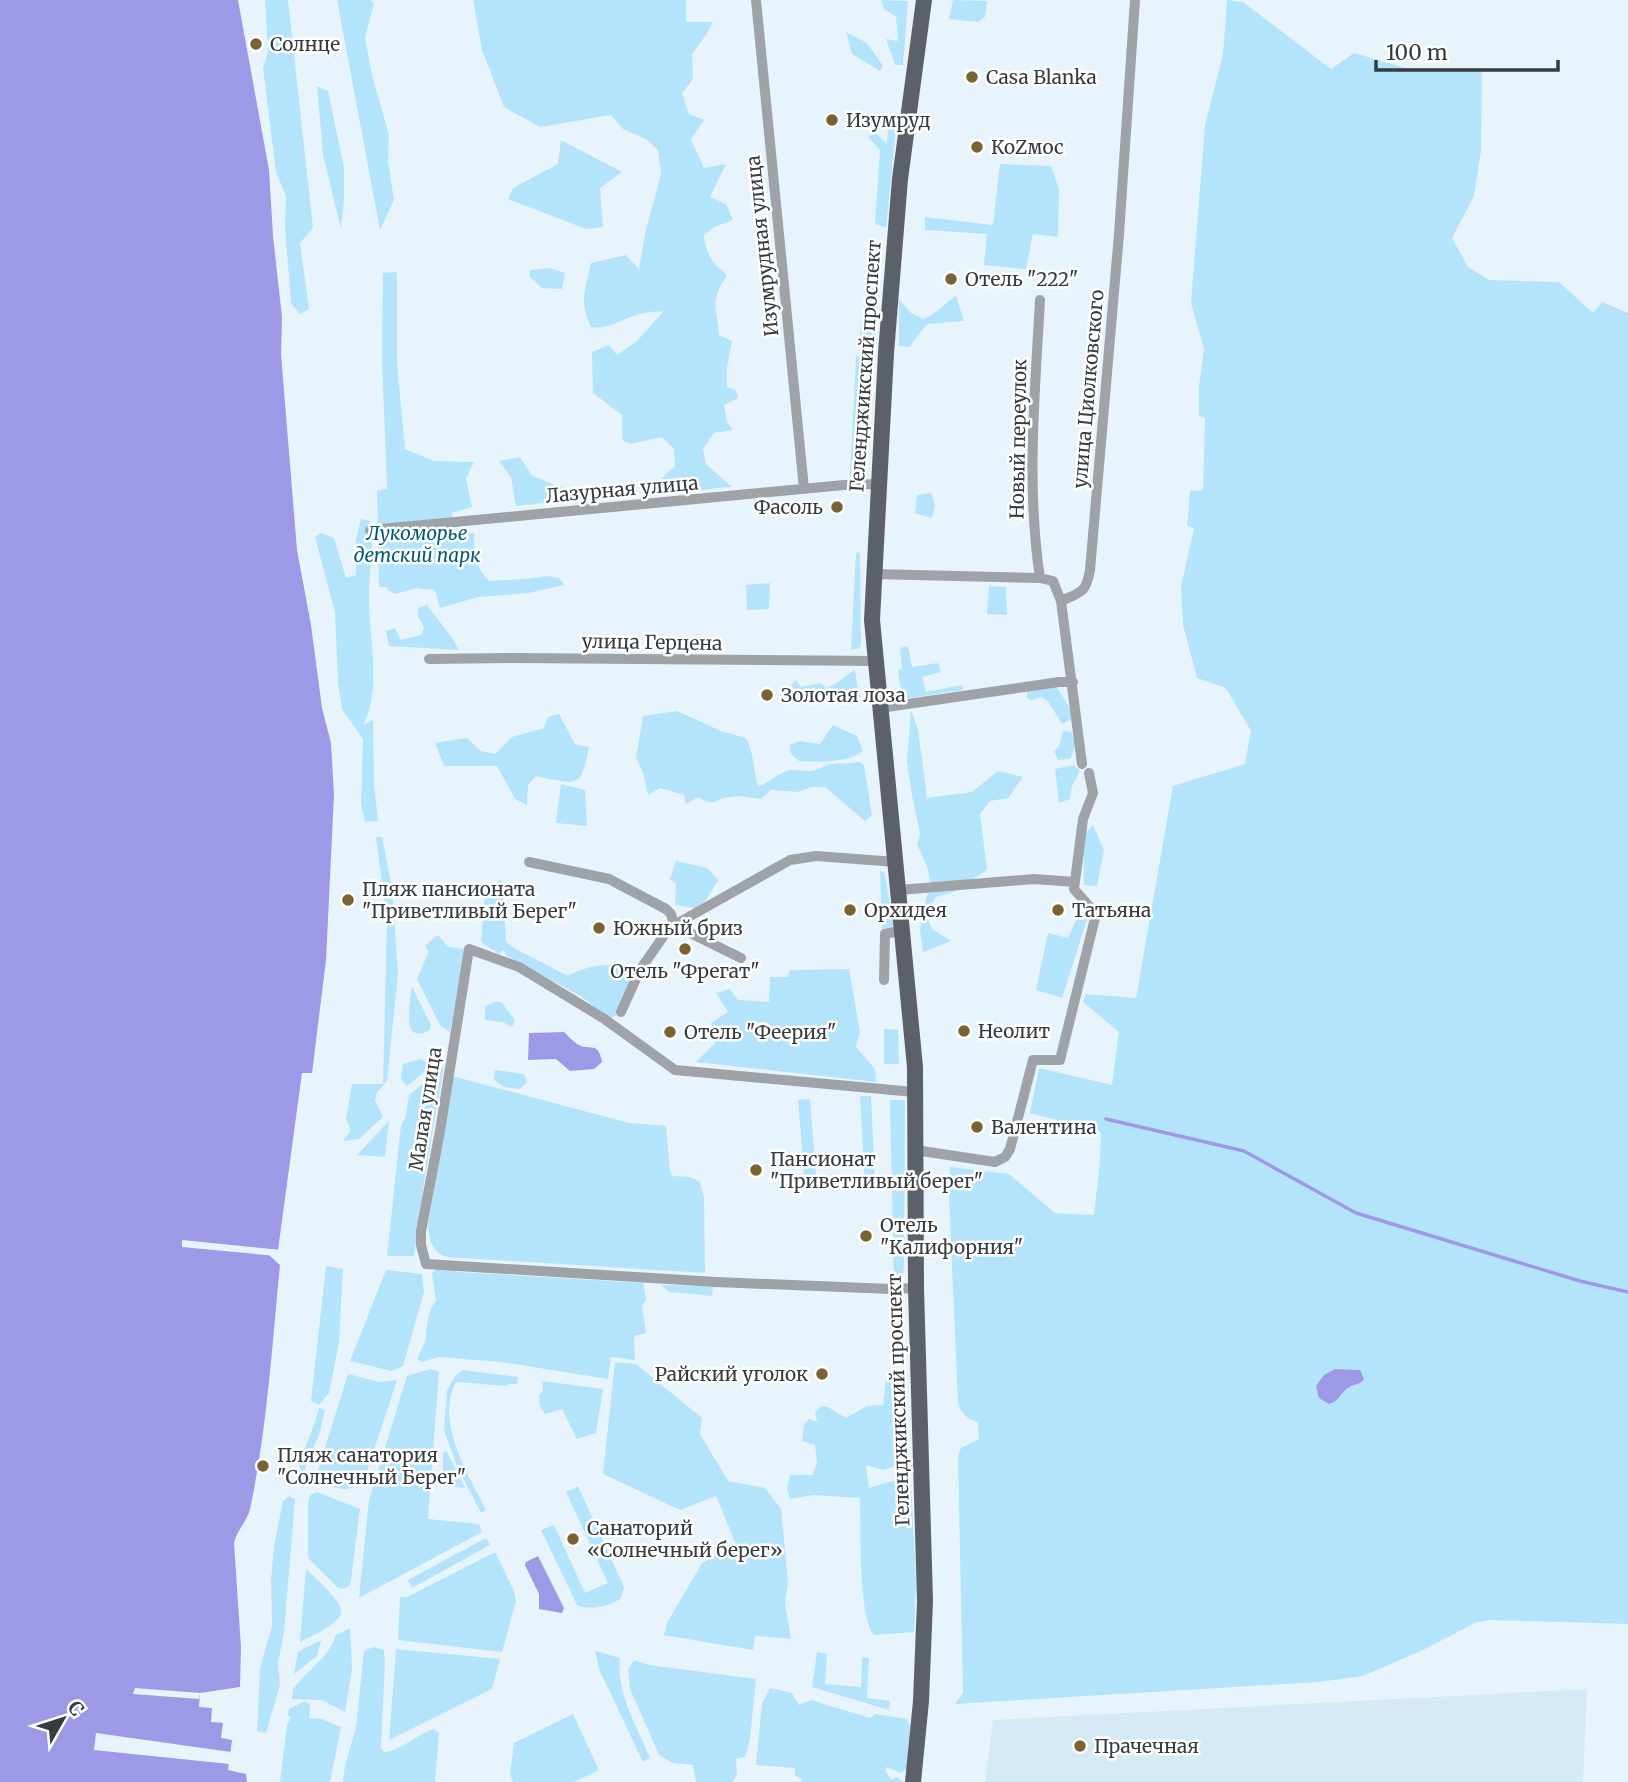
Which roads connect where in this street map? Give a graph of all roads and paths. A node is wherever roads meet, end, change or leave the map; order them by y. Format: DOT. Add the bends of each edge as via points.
graph roads {
  1 [pos="756,0"];
  2 [pos="924,0"];
  3 [pos="1135,0"];
  4 [pos="1040,300"];
  5 [pos="878,484"];
  6 [pos="804,489"];
  7 [pos="370,530"];
  8 [pos="873,574"];
  9 [pos="1040,578"];
  10 [pos="1061,601"];
  11 [pos="429,659"];
  12 [pos="875,661"];
  13 [pos="1073,682"];
  14 [pos="880,708"];
  15 [pos="529,862"];
  16 [pos="896,862"];
  17 [pos="1075,882"];
  18 [pos="899,890"];
  19 [pos="674,925"];
  20 [pos="903,930"];
  21 [pos="741,958"];
  22 [pos="884,980"];
  23 [pos="621,1012"];
  24 [pos="915,1093"];
  25 [pos="915,1150"];
  26 [pos="916,1287"];
  27 [pos="913,1782"];
  1 -- 6 [label="street, Изумрудная улица"];
  2 -- 5 [label="main road, Геленджикский проспект" via="900,179"];
  3 -- 10 [label="street, улица Циолковского" via="1090,570 1083,591"];
  4 -- 9 [label="street, Новый переулок" via="1031,464"];
  5 -- 6 [label="street, Лазурная улица"];
  5 -- 8 [label="main road, Геленджикский проспект"];
  6 -- 7 [label="street, Лазурная улица"];
  8 -- 9 [label="street"];
  8 -- 12 [label="main road, Геленджикский проспект"];
  9 -- 10 [label="street" via="1053,582"];
  10 -- 13 [label="street"];
  11 -- 12 [label="street, улица Герцена"];
  12 -- 14 [label="main road, Геленджикский проспект"];
  13 -- 14 [label="street"];
  13 -- 17 [label="street" via="1093,793 1083,819"];
  14 -- 16 [label="main road, Геленджикский проспект"];
  15 -- 19 [label="street" via="609,879 666,909"];
  16 -- 18 [label="main road, Геленджикский проспект"];
  16 -- 19 [label="street" via="803,856"];
  17 -- 18 [label="street" via="1034,879"];
  17 -- 25 [label="street" via="1074,890 1096,914 1093,932 1060,1060 1032,1060 1010,1149 995,1162"];
  18 -- 20 [label="main road, Геленджикский проспект"];
  19 -- 21 [label="street"];
  19 -- 23 [label="street" via="662,935 640,970"];
  20 -- 22 [label="street" via="885,934"];
  20 -- 24 [label="main road, Геленджикский проспект"];
  24 -- 25 [label="main road, Геленджикский проспект"];
  24 -- 26 [label="street, Малая улица" via="675,1070 603,1018 519,967 470,949 421,1238 426,1264 716,1282"];
  25 -- 26 [label="main road, Геленджикский проспект"];
  26 -- 27 [label="main road, Геленджикский проспект" via="925,1601"];
}
